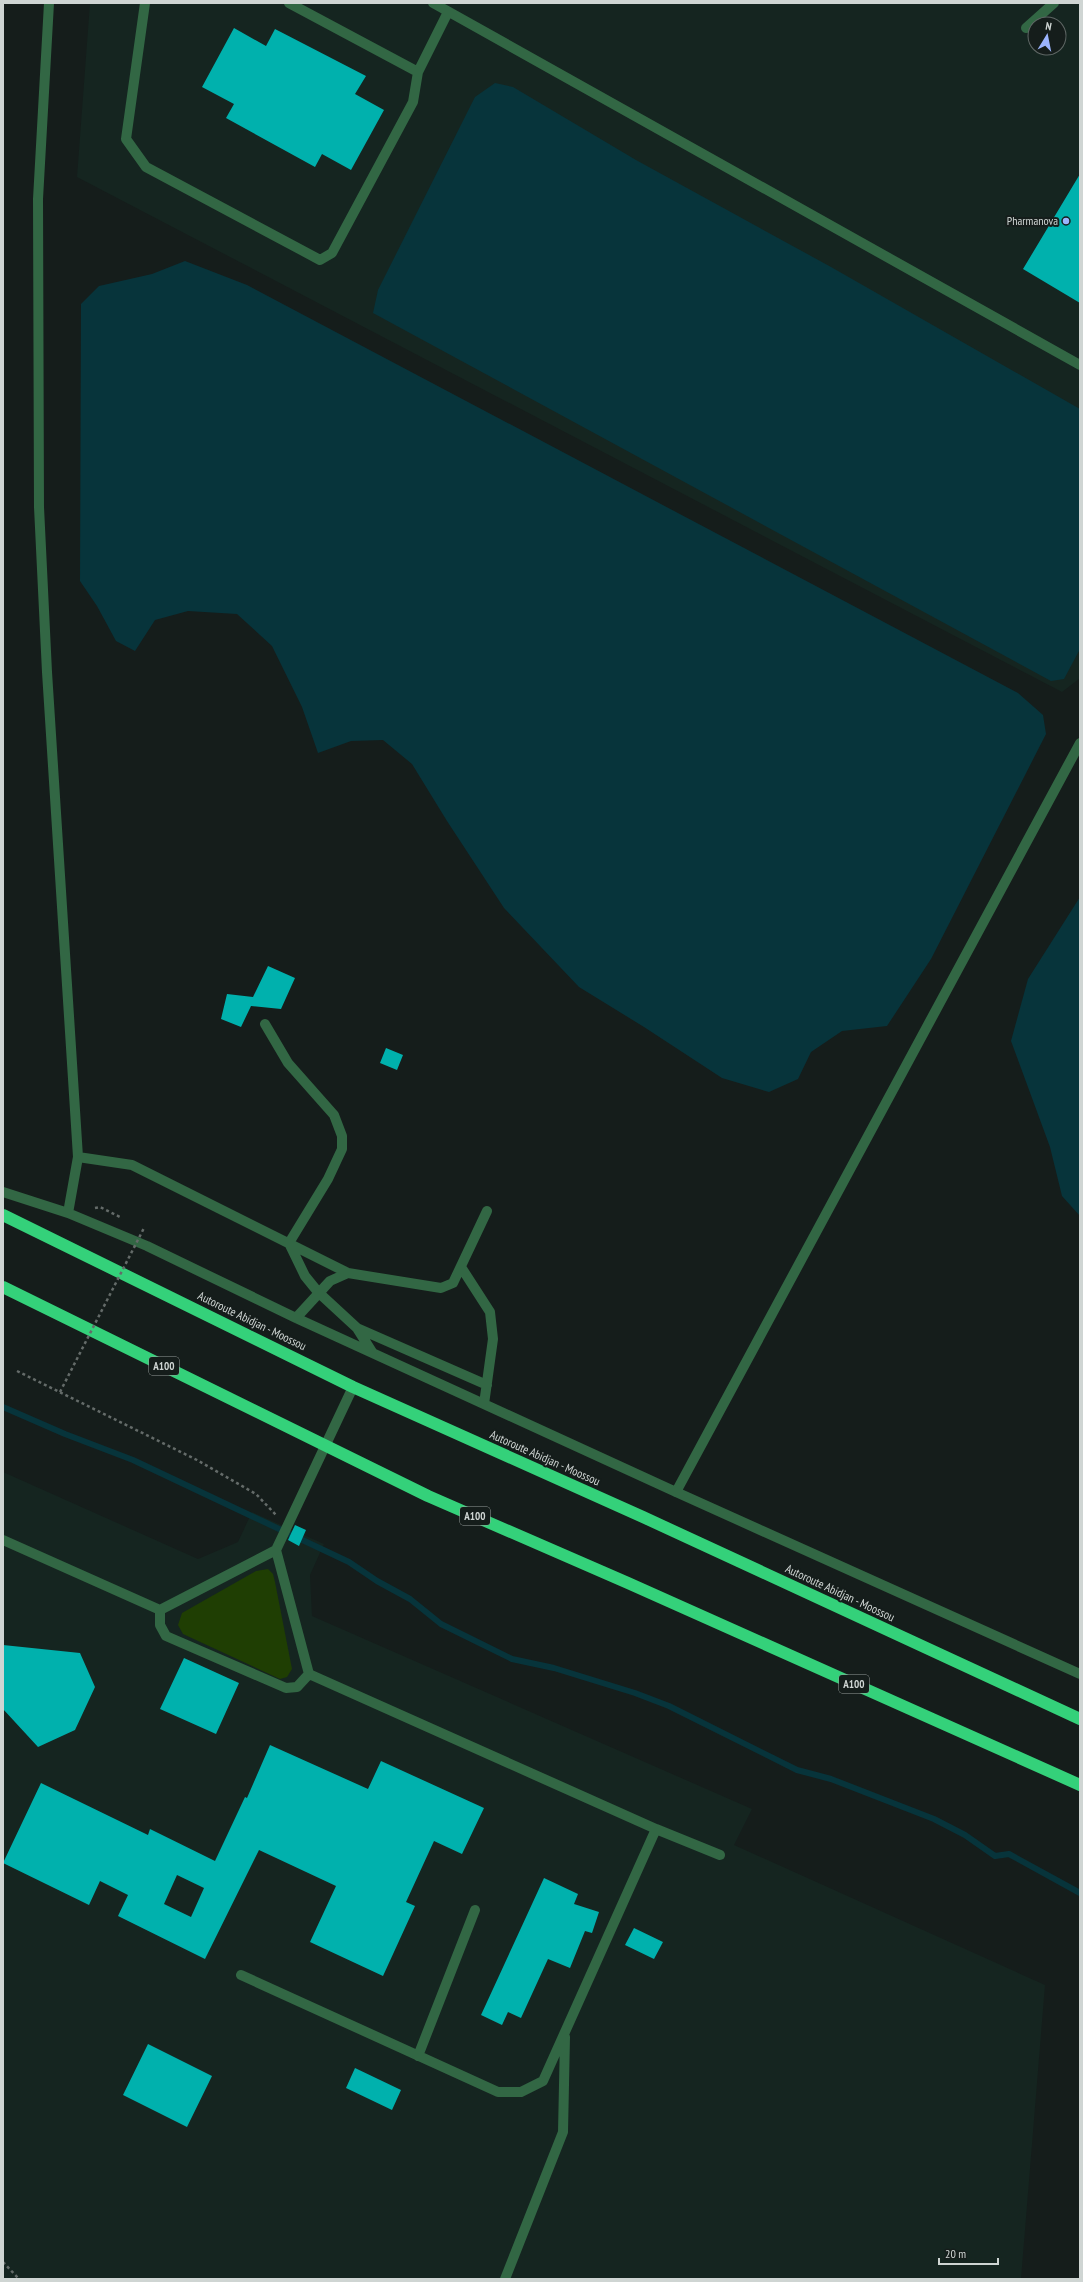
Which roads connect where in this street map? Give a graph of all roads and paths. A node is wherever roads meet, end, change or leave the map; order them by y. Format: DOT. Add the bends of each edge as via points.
graph roads {
  1 [pos="49,3"];
  2 [pos="145,3"];
  3 [pos="289,3"];
  4 [pos="433,3"];
  5 [pos="1054,3"];
  6 [pos="448,12"];
  7 [pos="1026,28"];
  8 [pos="418,72"];
  9 [pos="1080,365"];
  10 [pos="1080,743"];
  11 [pos="264,1024"];
  12 [pos="78,1157"];
  13 [pos="3,1192"];
  14 [pos="487,1211"];
  15 [pos="68,1213"];
  16 [pos="3,1215"];
  17 [pos="144,1228"];
  18 [pos="289,1242"];
  19 [pos="461,1267"];
  20 [pos="348,1272"];
  21 [pos="3,1287"];
  22 [pos="318,1292"];
  23 [pos="296,1318"];
  24 [pos="357,1328"];
  25 [pos="372,1352"];
  26 [pos="17,1371"];
  27 [pos="487,1385"];
  28 [pos="353,1387"];
  29 [pos="60,1392"];
  30 [pos="484,1404"];
  31 [pos="324,1446"];
  32 [pos="676,1492"];
  33 [pos="286,1528"];
  34 [pos="3,1540"];
  35 [pos="276,1550"];
  36 [pos="160,1610"];
  37 [pos="310,1674"];
  38 [pos="1080,1674"];
  39 [pos="1080,1719"];
  40 [pos="1080,1785"];
  41 [pos="656,1829"];
  42 [pos="720,1855"];
  43 [pos="475,1910"];
  44 [pos="241,1975"];
  45 [pos="565,2033"];
  46 [pos="418,2056"];
  47 [pos="3,2262"];
  48 [pos="19,2279"];
  49 [pos="505,2279"];
  1 -- 12 [label="street" via="38,199 39,507"];
  2 -- 8 [label="street" via="126,139 132,150 146,167 320,260 332,253 413,102"];
  3 -- 8 [label="street"];
  4 -- 6 [label="street"];
  5 -- 7 [label="street"];
  6 -- 8 [label="street"];
  6 -- 9 [label="street"];
  10 -- 32 [label="street"];
  11 -- 18 [label="street" via="288,1063 334,1115 342,1136 342,1150 328,1179"];
  12 -- 15 [label="street"];
  12 -- 18 [label="street" via="132,1165"];
  13 -- 15 [label="street"];
  14 -- 19 [label="street"];
  15 -- 23 [label="street" via="147,1246"];
  16 -- 28 [label="highway, Autoroute Abidjan - Moossou"];
  17 -- 29 [label="path, bridge"];
  18 -- 20 [label="street"];
  18 -- 22 [label="street" via="305,1276"];
  19 -- 20 [label="street" via="453,1283 441,1288"];
  19 -- 27 [label="street" via="490,1312 493,1338"];
  20 -- 22 [label="street" via="330,1281"];
  21 -- 31 [label="highway, A100"];
  22 -- 23 [label="street"];
  22 -- 24 [label="street"];
  23 -- 25 [label="street"];
  24 -- 25 [label="street"];
  24 -- 27 [label="street"];
  25 -- 30 [label="street"];
  26 -- 29 [label="path"];
  27 -- 30 [label="street"];
  28 -- 31 [label="street"];
  28 -- 39 [label="highway, Autoroute Abidjan - Moossou" via="643,1517"];
  29 -- 33 [label="path" via="128,1425 256,1494"];
  30 -- 32 [label="street"];
  31 -- 33 [label="street"];
  31 -- 40 [label="highway, A100" via="428,1496"];
  32 -- 38 [label="street"];
  33 -- 35 [label="street"];
  34 -- 36 [label="street"];
  35 -- 36 [label="street"];
  35 -- 37 [label="street"];
  36 -- 37 [label="street" via="160,1625 166,1636 286,1688 297,1687"];
  37 -- 41 [label="street"];
  41 -- 42 [label="street"];
  41 -- 45 [label="street"];
  43 -- 46 [label="street"];
  44 -- 46 [label="street"];
  45 -- 46 [label="street" via="543,2080 521,2092 498,2092"];
  45 -- 49 [label="street" via="563,2132"];
  47 -- 48 [label="path"];
}
